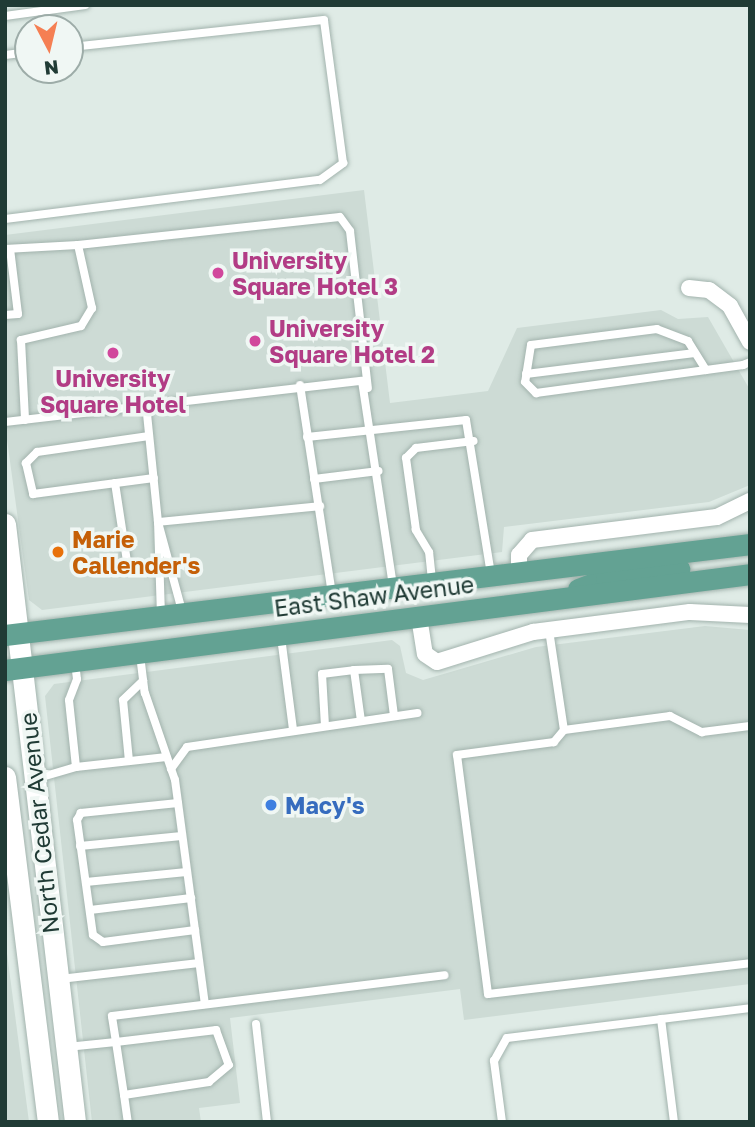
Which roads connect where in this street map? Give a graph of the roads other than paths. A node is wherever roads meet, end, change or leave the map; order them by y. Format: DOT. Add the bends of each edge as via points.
graph roads {
  1 [pos="85,5"];
  2 [pos="5,16"];
  3 [pos="84,46"];
  4 [pos="5,219"];
  5 [pos="78,245"];
  6 [pos="8,249"];
  7 [pos="690,288"];
  8 [pos="5,315"];
  9 [pos="745,320"];
  10 [pos="750,342"];
  11 [pos="695,353"];
  12 [pos="750,362"];
  13 [pos="706,370"];
  14 [pos="526,374"];
  15 [pos="300,385"];
  16 [pos="368,391"];
  17 [pos="146,404"];
  18 [pos="26,420"];
  19 [pos="5,422"];
  20 [pos="373,428"];
  21 [pos="149,436"];
  22 [pos="307,437"];
  23 [pos="474,441"];
  24 [pos="379,471"];
  25 [pos="154,478"];
  26 [pos="314,479"];
  27 [pos="116,483"];
  28 [pos="750,501"];
  29 [pos="320,506"];
  30 [pos="158,522"];
  31 [pos="5,524"];
  32 [pos="750,544"];
  33 [pos="750,560"];
  34 [pos="158,570"];
  35 [pos="519,573"];
  36 [pos="750,574"];
  37 [pos="491,576"];
  38 [pos="433,583"];
  39 [pos="393,588"];
  40 [pos="332,595"];
  41 [pos="546,601"];
  42 [pos="183,614"];
  43 [pos="750,615"];
  44 [pos="161,616"];
  45 [pos="419,617"];
  46 [pos="549,630"];
  47 [pos="12,634"];
  48 [pos="281,634"];
  49 [pos="139,652"];
  50 [pos="75,662"];
  51 [pos="14,669"];
  52 [pos="354,670"];
  53 [pos="143,681"];
  54 [pos="418,713"];
  55 [pos="394,716"];
  56 [pos="361,721"];
  57 [pos="325,726"];
  58 [pos="750,726"];
  59 [pos="293,730"];
  60 [pos="564,730"];
  61 [pos="166,757"];
  62 [pos="129,761"];
  63 [pos="76,767"];
  64 [pos="171,769"];
  65 [pos="5,777"];
  66 [pos="35,779"];
  67 [pos="178,803"];
  68 [pos="183,836"];
  69 [pos="80,846"];
  70 [pos="13,848"];
  71 [pos="187,872"];
  72 [pos="86,883"];
  73 [pos="191,898"];
  74 [pos="90,910"];
  75 [pos="195,930"];
  76 [pos="750,962"];
  77 [pos="199,963"];
  78 [pos="444,975"];
  79 [pos="56,979"];
  80 [pos="33,997"];
  81 [pos="205,1004"];
  82 [pos="750,1008"];
  83 [pos="661,1019"];
  84 [pos="256,1024"];
  85 [pos="116,1042"];
  86 [pos="65,1047"];
  87 [pos="124,1095"];
  88 [pos="48,1122"];
  89 [pos="75,1122"];
  90 [pos="128,1122"];
  91 [pos="267,1122"];
  92 [pos="502,1122"];
  93 [pos="674,1122"];
  1 -- 2 [label="lane"];
  3 -- 4 [label="lane" via="324,20 343,163 320,180"];
  5 -- 6 [label="lane"];
  5 -- 16 [label="lane" via="340,218 350,231"];
  5 -- 18 [label="lane" via="93,308 81,326 21,340"];
  6 -- 8 [label="lane" via="18,314"];
  7 -- 9 [label="street" via="720,297"];
  9 -- 10 [label="street"];
  11 -- 13 [label="lane"];
  11 -- 14 [label="lane"];
  11 -- 14 [label="lane" via="688,341 657,329 531,345"];
  12 -- 13 [label="lane"];
  13 -- 14 [label="lane" via="536,393"];
  15 -- 16 [label="lane" via="352,379"];
  15 -- 17 [label="lane"];
  15 -- 22 [label="lane"];
  16 -- 20 [label="lane"];
  17 -- 18 [label="lane"];
  17 -- 21 [label="lane"];
  18 -- 19 [label="lane"];
  20 -- 22 [label="lane"];
  20 -- 23 [label="lane" via="459,418 471,424"];
  20 -- 24 [label="lane"];
  21 -- 25 [label="lane"];
  21 -- 27 [label="lane" via="27,457 33,494"];
  22 -- 26 [label="lane"];
  23 -- 37 [label="lane"];
  23 -- 38 [label="lane" via="416,448 407,458 416,530 429,552"];
  24 -- 26 [label="lane"];
  24 -- 39 [label="lane"];
  25 -- 27 [label="lane"];
  25 -- 30 [label="lane"];
  26 -- 29 [label="lane"];
  27 -- 34 [label="lane" via="128,568"];
  28 -- 35 [label="street" via="717,517 532,540 519,555"];
  29 -- 30 [label="lane"];
  29 -- 40 [label="lane"];
  30 -- 34 [label="lane"];
  30 -- 42 [label="lane"];
  31 -- 47 [label="main road, North Cedar Avenue"];
  32 -- 35 [label="main road, East Shaw Avenue"];
  33 -- 41 [label="main road" via="606,578"];
  34 -- 44 [label="lane"];
  35 -- 37 [label="main road, East Shaw Avenue"];
  36 -- 41 [label="main road, East Shaw Avenue"];
  37 -- 38 [label="main road, East Shaw Avenue"];
  38 -- 39 [label="main road, East Shaw Avenue"];
  39 -- 40 [label="main road, East Shaw Avenue"];
  40 -- 42 [label="main road, East Shaw Avenue"];
  41 -- 45 [label="main road, East Shaw Avenue"];
  42 -- 44 [label="main road, East Shaw Avenue"];
  43 -- 46 [label="street" via="690,612"];
  44 -- 47 [label="main road, East Shaw Avenue"];
  45 -- 46 [label="street" via="425,654 437,662"];
  45 -- 48 [label="main road, East Shaw Avenue"];
  46 -- 60 [label="lane"];
  47 -- 51 [label="main road, North Cedar Avenue"];
  48 -- 49 [label="main road, East Shaw Avenue"];
  48 -- 59 [label="lane"];
  49 -- 50 [label="main road, East Shaw Avenue"];
  49 -- 53 [label="lane"];
  50 -- 51 [label="main road, East Shaw Avenue"];
  50 -- 63 [label="lane" via="77,679 69,700"];
  51 -- 66 [label="main road, North Cedar Avenue"];
  52 -- 55 [label="lane" via="385,666"];
  52 -- 56 [label="lane"];
  52 -- 57 [label="lane" via="319,677"];
  53 -- 61 [label="lane"];
  53 -- 62 [label="lane" via="123,700"];
  54 -- 55 [label="lane"];
  55 -- 56 [label="lane"];
  56 -- 57 [label="lane"];
  57 -- 59 [label="lane"];
  58 -- 60 [label="lane" via="702,732 670,716"];
  59 -- 64 [label="lane" via="187,747"];
  60 -- 76 [label="lane" via="554,742 457,755 488,994"];
  61 -- 62 [label="lane"];
  61 -- 64 [label="lane"];
  62 -- 63 [label="lane"];
  63 -- 66 [label="lane"];
  64 -- 67 [label="lane"];
  65 -- 70 [label="main road, North Cedar Avenue"];
  66 -- 79 [label="main road, North Cedar Avenue"];
  67 -- 68 [label="lane"];
  67 -- 69 [label="lane" via="81,813"];
  68 -- 69 [label="lane"];
  68 -- 71 [label="lane"];
  69 -- 72 [label="lane"];
  70 -- 79 [label="main road" via="33,898 43,969"];
  70 -- 80 [label="main road, North Cedar Avenue"];
  71 -- 72 [label="lane"];
  71 -- 73 [label="lane"];
  72 -- 74 [label="lane"];
  73 -- 74 [label="lane"];
  73 -- 75 [label="lane"];
  74 -- 75 [label="lane" via="93,935 103,942"];
  75 -- 77 [label="lane"];
  77 -- 79 [label="lane"];
  77 -- 81 [label="lane"];
  78 -- 81 [label="lane"];
  79 -- 86 [label="main road, North Cedar Avenue"];
  80 -- 86 [label="main road" via="44,1004 50,1032"];
  80 -- 88 [label="main road, North Cedar Avenue"];
  81 -- 85 [label="lane" via="112,1016"];
  82 -- 83 [label="lane"];
  83 -- 92 [label="lane" via="502,1040 494,1061"];
  83 -- 93 [label="lane"];
  84 -- 91 [label="lane"];
  85 -- 86 [label="lane"];
  85 -- 87 [label="lane"];
  85 -- 87 [label="lane" via="216,1030 229,1065 209,1082"];
  86 -- 89 [label="main road, North Cedar Avenue"];
  87 -- 90 [label="lane"];
}
